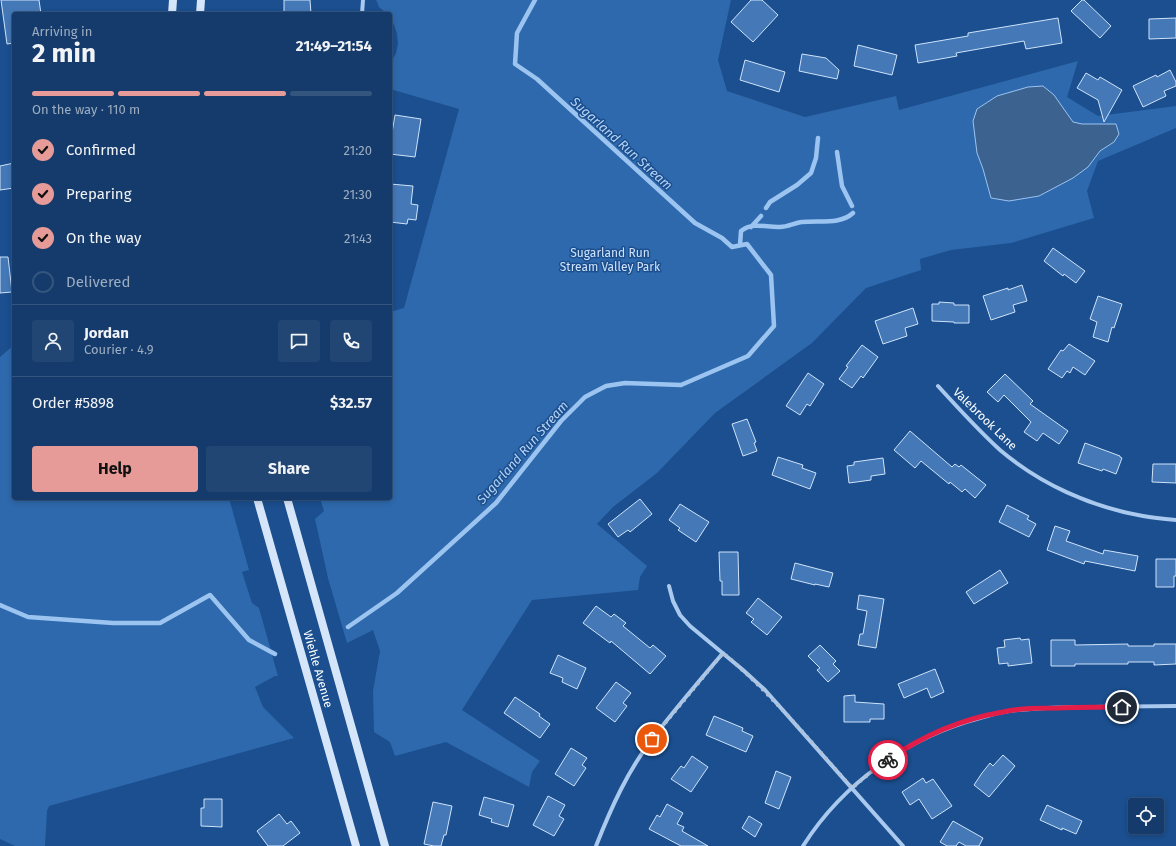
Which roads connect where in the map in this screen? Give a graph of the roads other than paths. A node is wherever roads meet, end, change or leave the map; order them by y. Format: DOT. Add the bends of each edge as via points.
graph roads {
  1 [pos="172,0"];
  2 [pos="200,0"];
  3 [pos="363,0"];
  4 [pos="172,12"];
  5 [pos="200,12"];
  6 [pos="362,12"];
  7 [pos="938,386"];
  8 [pos="258,500"];
  9 [pos="288,500"];
  10 [pos="1176,520"];
  11 [pos="669,586"];
  12 [pos="723,653"];
  13 [pos="1176,706"];
  14 [pos="852,788"];
  15 [pos="356,846"];
  16 [pos="386,846"];
  17 [pos="596,846"];
  18 [pos="803,846"];
  19 [pos="903,846"];
  1 -- 4 [label="main road"];
  2 -- 5 [label="main road"];
  3 -- 6 [label="street"];
  7 -- 10 [label="street, Valebrook Lane" via="1001,450 1053,486 1110,509"];
  8 -- 15 [label="main road, Wiehle Avenue"];
  9 -- 16 [label="main road, Wiehle Avenue"];
  11 -- 12 [label="street" via="680,615"];
  12 -- 14 [label="street" via="764,690"];
  12 -- 17 [label="street" via="652,739 607,817"];
  13 -- 14 [label="street" via="1031,708 1002,712 935,733 895,754"];
  14 -- 18 [label="street" via="828,812"];
  14 -- 19 [label="street"];
}
